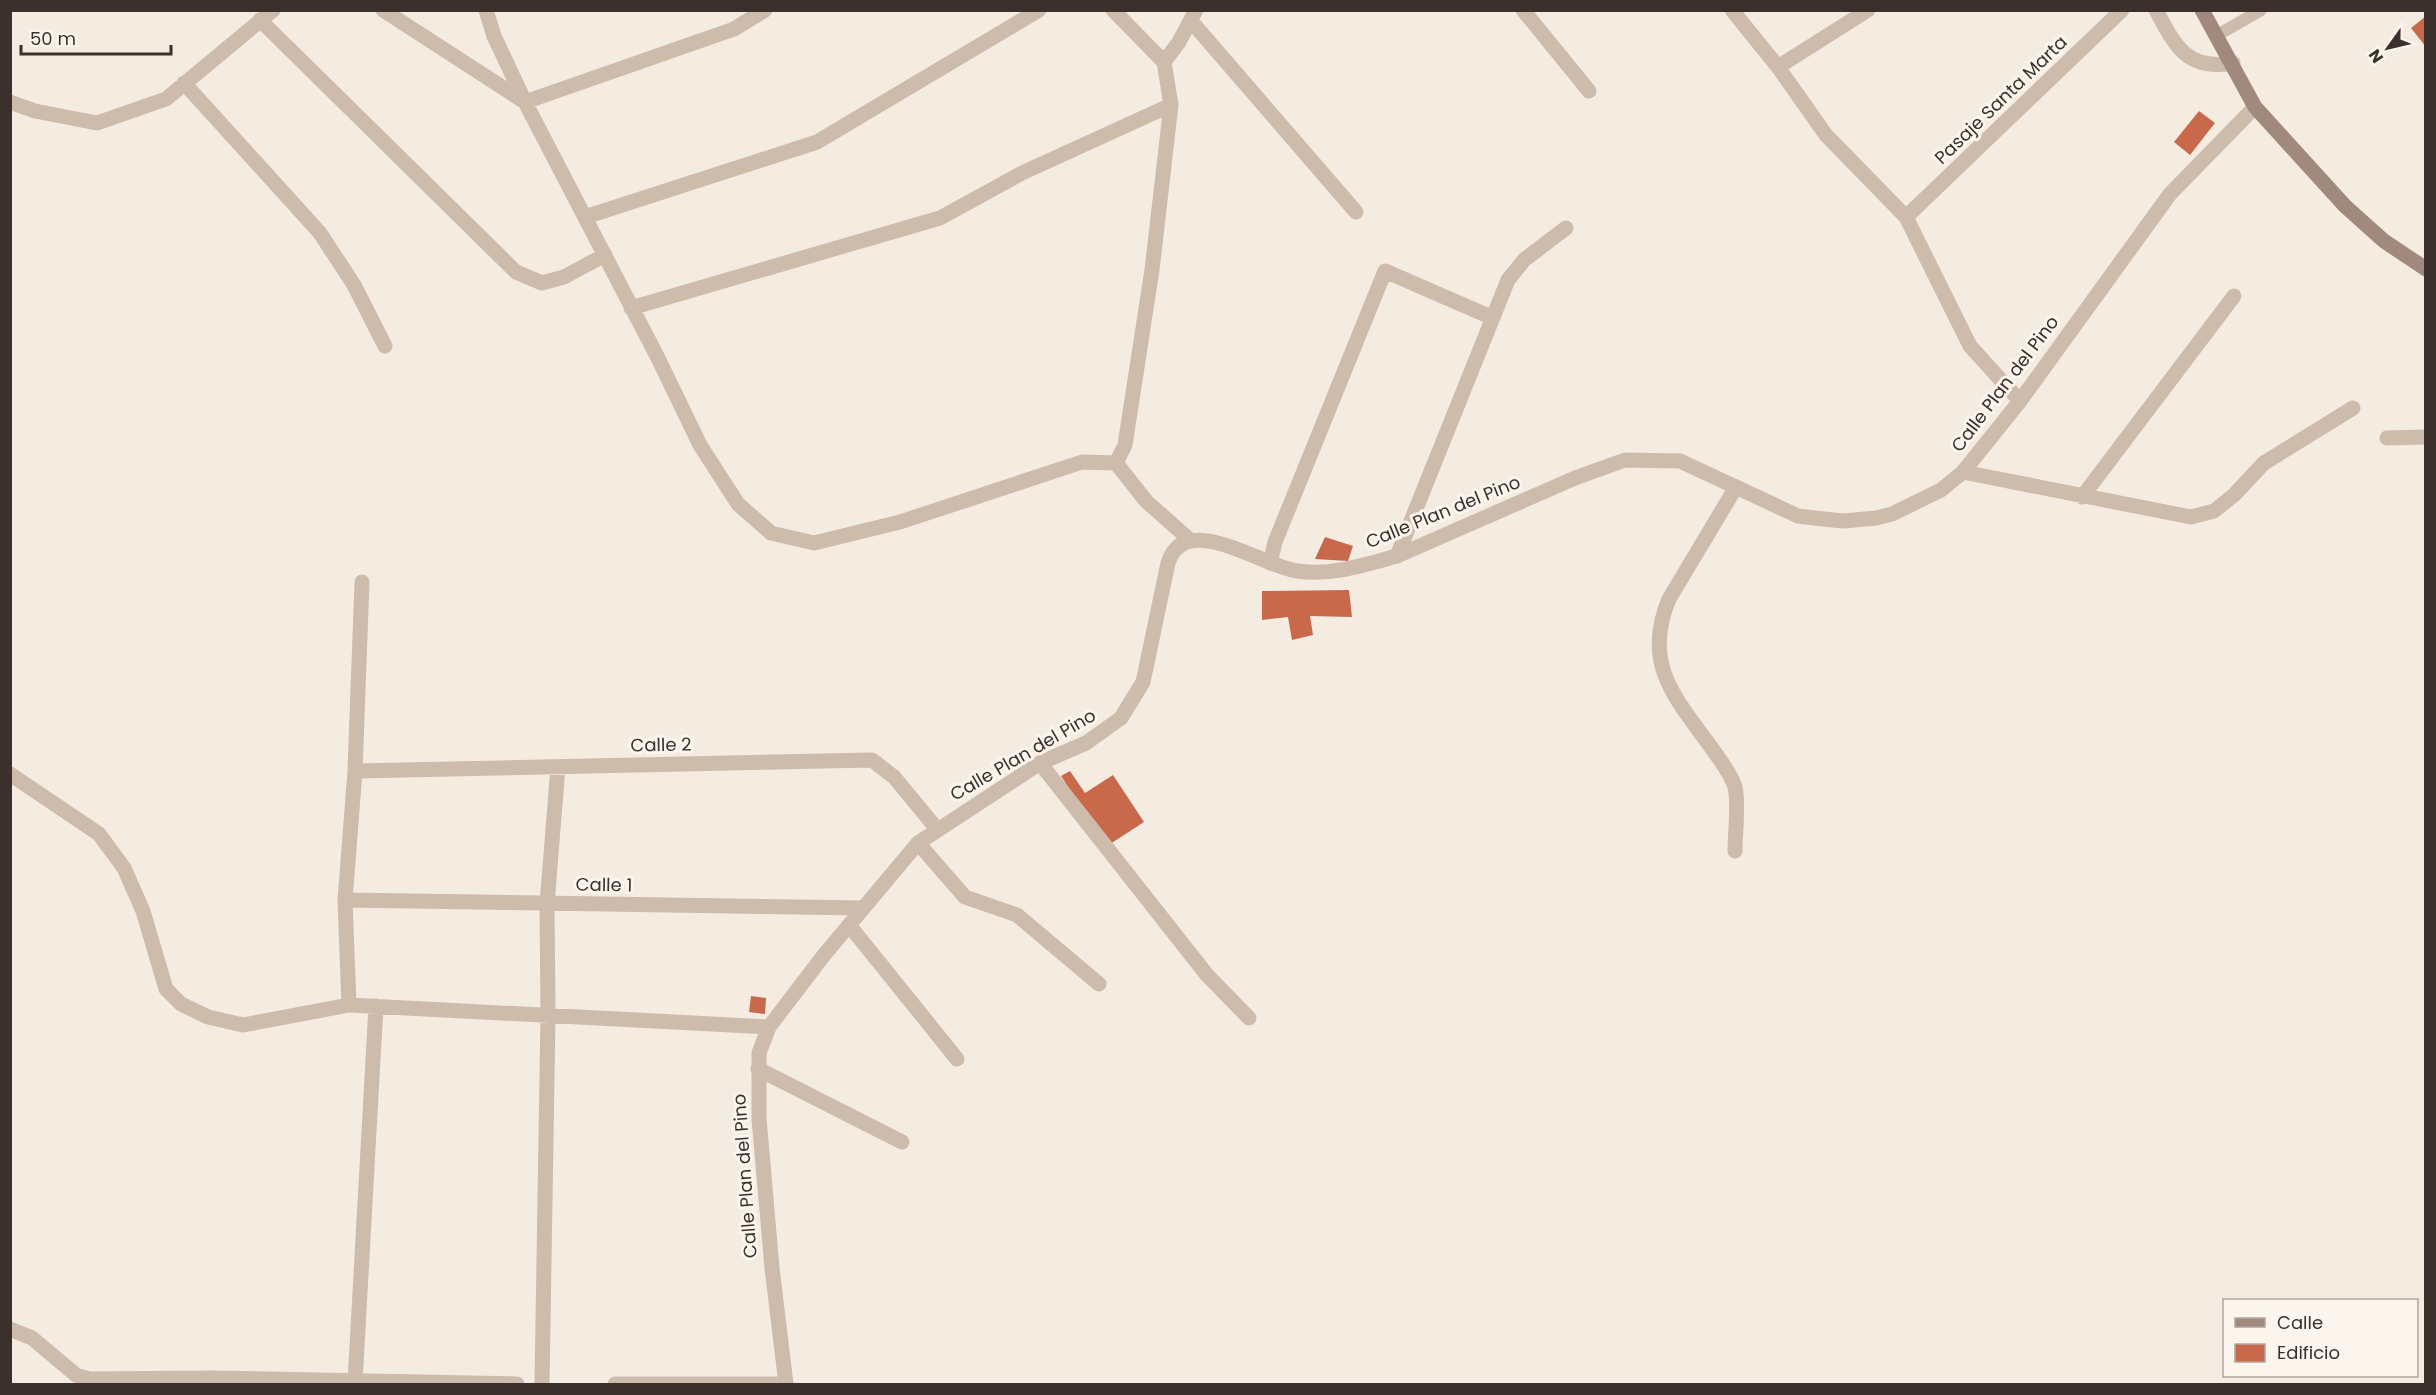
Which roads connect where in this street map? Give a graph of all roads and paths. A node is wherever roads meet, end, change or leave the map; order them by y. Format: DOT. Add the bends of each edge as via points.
graph roads {
  1 [pos="273,10"];
  2 [pos="383,10"];
  3 [pos="765,10"];
  4 [pos="1039,10"];
  5 [pos="1113,10"];
  6 [pos="1523,10"];
  7 [pos="1732,10"];
  8 [pos="1868,10"];
  9 [pos="2122,10"];
  10 [pos="2156,10"];
  11 [pos="2202,10"];
  12 [pos="2261,10"];
  13 [pos="489,12"];
  14 [pos="1194,16"];
  15 [pos="260,20"];
  16 [pos="2216,36"];
  17 [pos="1164,62"];
  18 [pos="2234,63"];
  19 [pos="1778,67"];
  20 [pos="184,83"];
  21 [pos="1589,91"];
  22 [pos="10,102"];
  23 [pos="525,102"];
  24 [pos="1171,105"];
  25 [pos="2255,107"];
  26 [pos="1356,212"];
  27 [pos="1906,217"];
  28 [pos="585,218"];
  29 [pos="1566,228"];
  30 [pos="605,255"];
  31 [pos="2426,269"];
  32 [pos="2234,296"];
  33 [pos="631,308"];
  34 [pos="1493,318"];
  35 [pos="385,346"];
  36 [pos="2020,401"];
  37 [pos="2353,408"];
  38 [pos="2426,437"];
  39 [pos="2387,438"];
  40 [pos="1116,463"];
  41 [pos="1963,472"];
  42 [pos="1736,487"];
  43 [pos="2082,496"];
  44 [pos="1190,540"];
  45 [pos="1397,556"];
  46 [pos="1270,563"];
  47 [pos="362,582"];
  48 [pos="1040,763"];
  49 [pos="558,767"];
  50 [pos="355,771"];
  51 [pos="10,774"];
  52 [pos="937,829"];
  53 [pos="918,843"];
  54 [pos="1735,851"];
  55 [pos="345,900"];
  56 [pos="547,904"];
  57 [pos="863,908"];
  58 [pos="849,925"];
  59 [pos="1099,984"];
  60 [pos="349,1005"];
  61 [pos="376,1006"];
  62 [pos="548,1015"];
  63 [pos="1250,1018"];
  64 [pos="769,1027"];
  65 [pos="957,1059"];
  66 [pos="758,1069"];
  67 [pos="902,1142"];
  68 [pos="10,1329"];
  69 [pos="91,1382"];
  70 [pos="355,1382"];
  71 [pos="517,1384"];
  72 [pos="542,1384"];
  73 [pos="615,1384"];
  74 [pos="786,1384"];
  1 -- 15 [label="street"];
  2 -- 23 [label="street"];
  3 -- 23 [label="street" via="734,29"];
  4 -- 28 [label="street" via="817,142"];
  5 -- 17 [label="street"];
  6 -- 21 [label="street"];
  7 -- 19 [label="street"];
  8 -- 19 [label="street"];
  9 -- 27 [label="street, Pasaje Santa Marta"];
  10 -- 18 [label="street" via="2168,33 2189,58 2211,67"];
  11 -- 16 [label="main road"];
  12 -- 16 [label="lane"];
  13 -- 23 [label="street" via="494,36"];
  14 -- 17 [label="street"];
  14 -- 26 [label="street"];
  15 -- 20 [label="street"];
  15 -- 30 [label="street" via="516,272 542,283 564,277"];
  16 -- 18 [label="main road"];
  17 -- 24 [label="street"];
  18 -- 25 [label="main road"];
  19 -- 27 [label="street" via="1826,135"];
  20 -- 22 [label="street" via="166,99 98,123"];
  20 -- 35 [label="street" via="320,233 354,285"];
  23 -- 28 [label="street"];
  24 -- 33 [label="street" via="1022,173 940,218"];
  24 -- 40 [label="street" via="1152,270 1125,445"];
  25 -- 31 [label="main road" via="2345,206 2384,241"];
  25 -- 36 [label="street, Calle Plan del Pino" via="2170,194"];
  27 -- 36 [label="street" via="1970,346"];
  28 -- 30 [label="street"];
  29 -- 34 [label="street" via="1524,260 1509,280"];
  30 -- 33 [label="street"];
  32 -- 43 [label="street"];
  33 -- 40 [label="street" via="700,445 738,504 771,533 814,543 900,522 1082,462"];
  34 -- 45 [label="street"];
  34 -- 46 [label="street" via="1385,271 1275,542"];
  36 -- 41 [label="street, Calle Plan del Pino"];
  37 -- 43 [label="street" via="2264,463 2214,512 2191,517"];
  38 -- 39 [label="street"];
  40 -- 44 [label="street" via="1146,501"];
  41 -- 42 [label="street, Calle Plan del Pino" via="1941,490 1892,514 1861,520 1798,516"];
  41 -- 43 [label="street"];
  42 -- 45 [label="street, Calle Plan del Pino" via="1680,460 1625,460"];
  42 -- 54 [label="street" via="1661,617 1659,664 1669,689 1735,787"];
  44 -- 46 [label="street, Calle Plan del Pino" via="1208,539"];
  44 -- 48 [label="street, Calle Plan del Pino" via="1172,552 1143,682 1134,699 1121,718 1102,733"];
  45 -- 46 [label="street, Calle Plan del Pino" via="1361,567 1321,572 1296,571"];
  47 -- 50 [label="street"];
  48 -- 52 [label="street, Calle Plan del Pino"];
  48 -- 63 [label="street" via="1207,975"];
  49 -- 50 [label="street, Calle 2"];
  49 -- 52 [label="street, Calle 2" via="872,760 894,777"];
  49 -- 56 [label="street"];
  50 -- 55 [label="street"];
  51 -- 60 [label="street" via="99,834 124,868 143,911 166,989 181,1004 208,1017 243,1025"];
  52 -- 53 [label="street, Calle Plan del Pino"];
  53 -- 57 [label="street, Calle Plan del Pino"];
  53 -- 59 [label="street" via="965,897 1017,915"];
  55 -- 56 [label="street, Calle 1"];
  55 -- 60 [label="street"];
  56 -- 57 [label="street, Calle 1"];
  56 -- 62 [label="street"];
  57 -- 58 [label="street, Calle Plan del Pino"];
  58 -- 64 [label="street, Calle Plan del Pino"];
  58 -- 65 [label="street"];
  60 -- 61 [label="street"];
  61 -- 62 [label="street"];
  61 -- 70 [label="street"];
  62 -- 64 [label="street"];
  62 -- 72 [label="street"];
  64 -- 66 [label="street, Calle Plan del Pino" via="759,1053"];
  66 -- 67 [label="street"];
  66 -- 74 [label="street, Calle Plan del Pino" via="770,1245"];
  68 -- 69 [label="street" via="32,1338 70,1371"];
  69 -- 70 [label="street" via="212,1378"];
  70 -- 71 [label="street"];
  73 -- 74 [label="street"];
}
